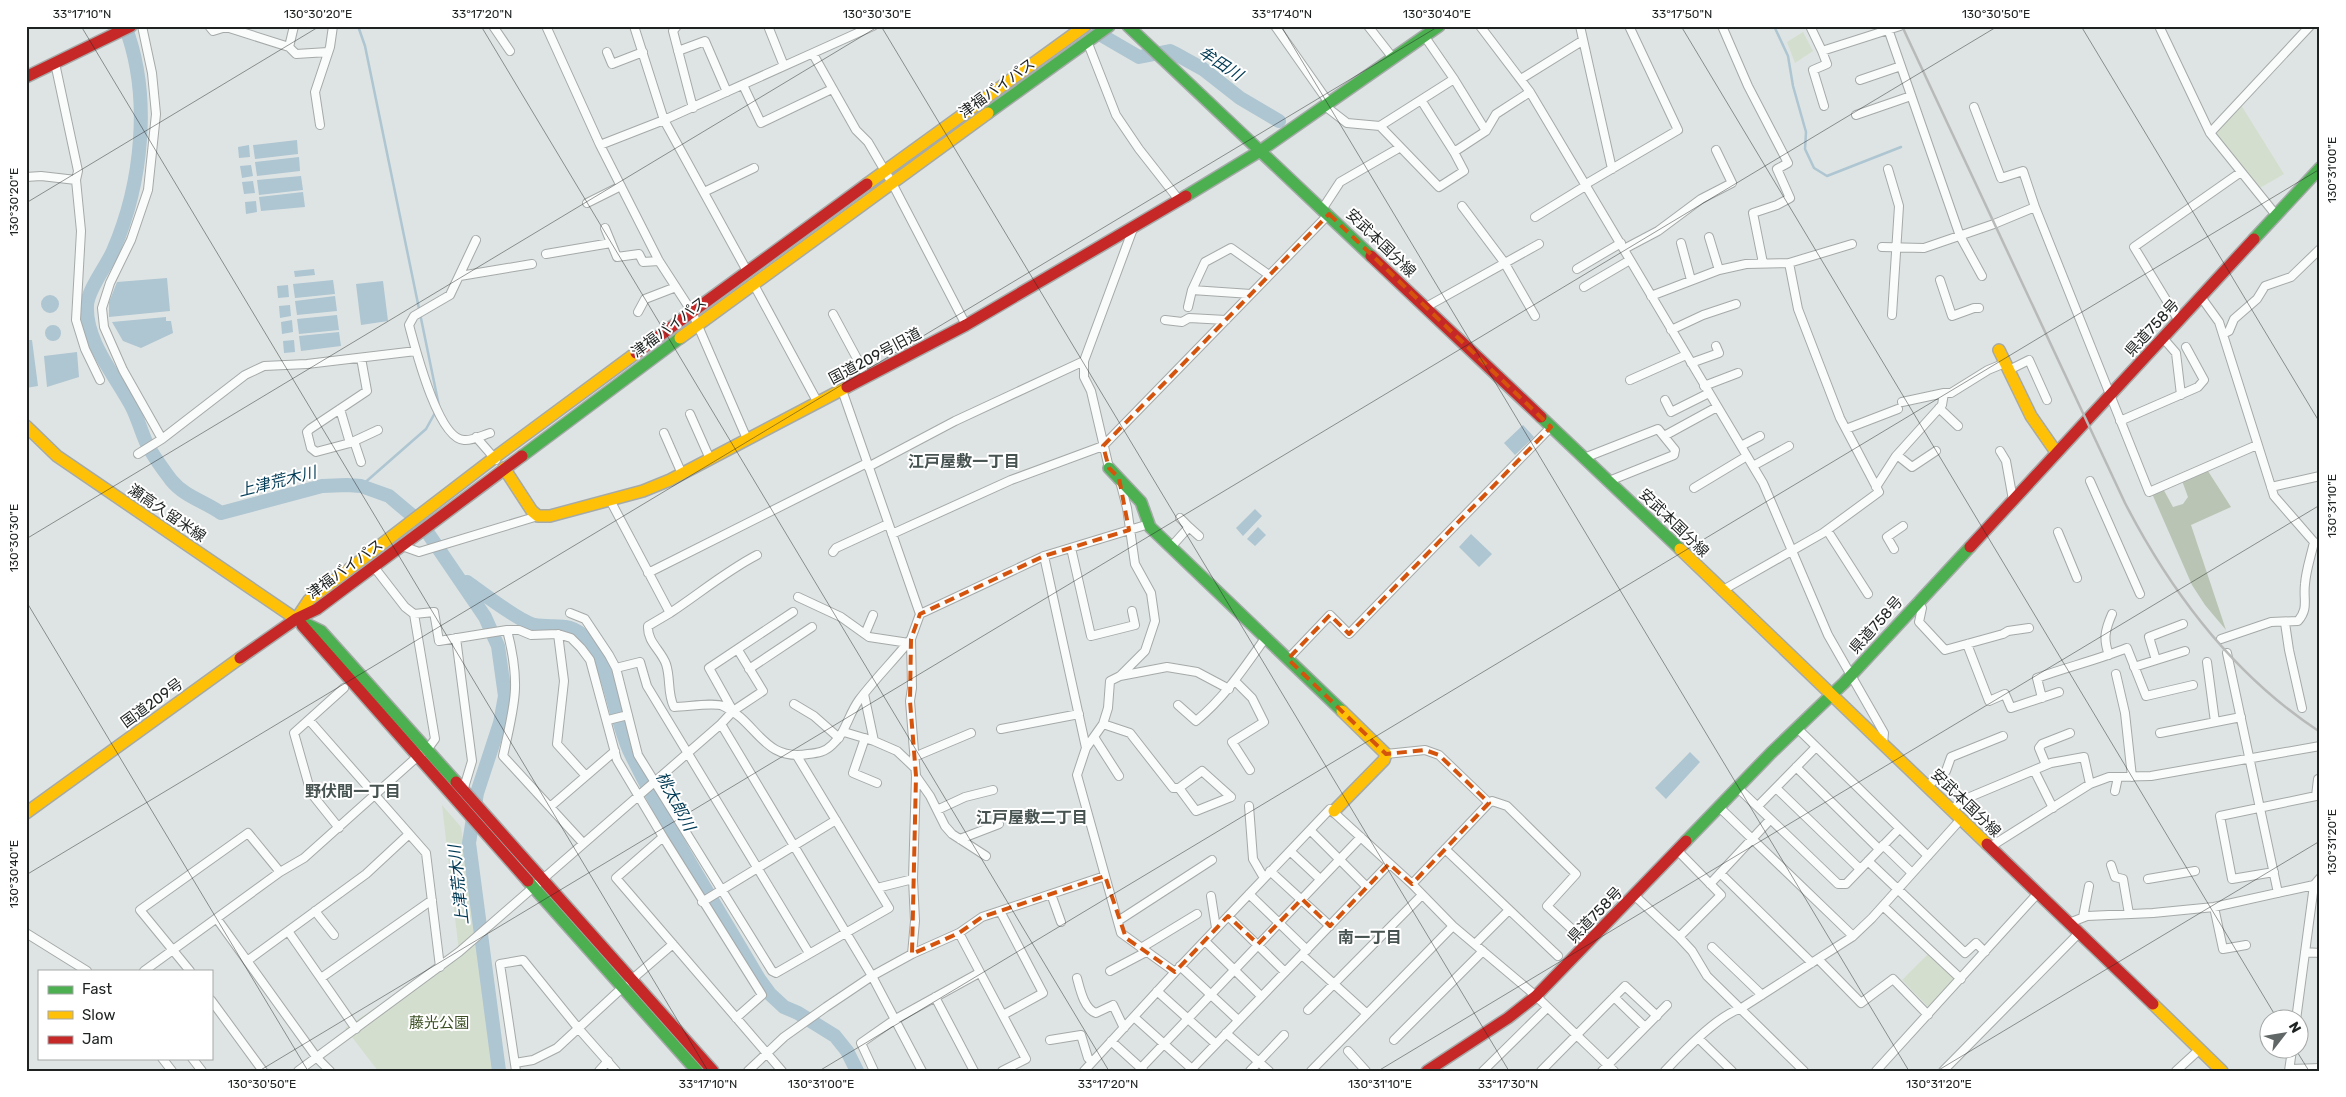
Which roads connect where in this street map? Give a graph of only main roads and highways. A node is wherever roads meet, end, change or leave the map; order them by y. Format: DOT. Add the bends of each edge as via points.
graph roads {
  1 [pos="131,26"];
  2 [pos="1084,26"];
  3 [pos="1109,26"];
  4 [pos="1128,26"];
  5 [pos="1439,26"];
  6 [pos="26,77"];
  7 [pos="1260,151"];
  8 [pos="2320,168"];
  9 [pos="1999,350"];
  10 [pos="26,426"];
  11 [pos="2056,452"];
  12 [pos="504,468"];
  13 [pos="1110,468"];
  14 [pos="296,619"];
  15 [pos="1831,695"];
  16 [pos="422,754"];
  17 [pos="1334,811"];
  18 [pos="26,813"];
  19 [pos="626,984"];
  20 [pos="697,1071"];
  21 [pos="713,1071"];
  22 [pos="1427,1071"];
  23 [pos="2222,1071"];
  1 -- 6 [label="main road"];
  2 -- 14 [label="main road, 津福バイパス" via="494,458 309,600"];
  3 -- 12 [label="main road, 津福バイパス"];
  4 -- 7 [label="main road, 安武本国分線"];
  5 -- 7 [label="main road"];
  7 -- 12 [label="main road, 国道209号旧道" via="966,325 682,474 643,491 550,516 538,516"];
  7 -- 15 [label="main road, 安武本国分線"];
  8 -- 11 [label="main road, 県道758号"];
  9 -- 11 [label="main road" via="2028,414"];
  10 -- 14 [label="main road, 瀬高久留米線" via="57,456 94,483"];
  11 -- 15 [label="main road, 県道758号"];
  12 -- 14 [label="main road, 津福バイパス" via="317,610"];
  13 -- 17 [label="main road" via="1141,502 1149,524 1171,547 1386,754 1384,760"];
  14 -- 16 [label="main road, 瀬高久留米線"];
  14 -- 18 [label="main road, 国道209号"];
  15 -- 22 [label="main road, 県道758号" via="1536,996"];
  15 -- 23 [label="main road, 安武本国分線"];
  16 -- 19 [label="main road" via="466,812 531,886"];
  16 -- 19 [label="main road" via="482,812"];
  19 -- 20 [label="main road"];
  19 -- 21 [label="main road"];
}
